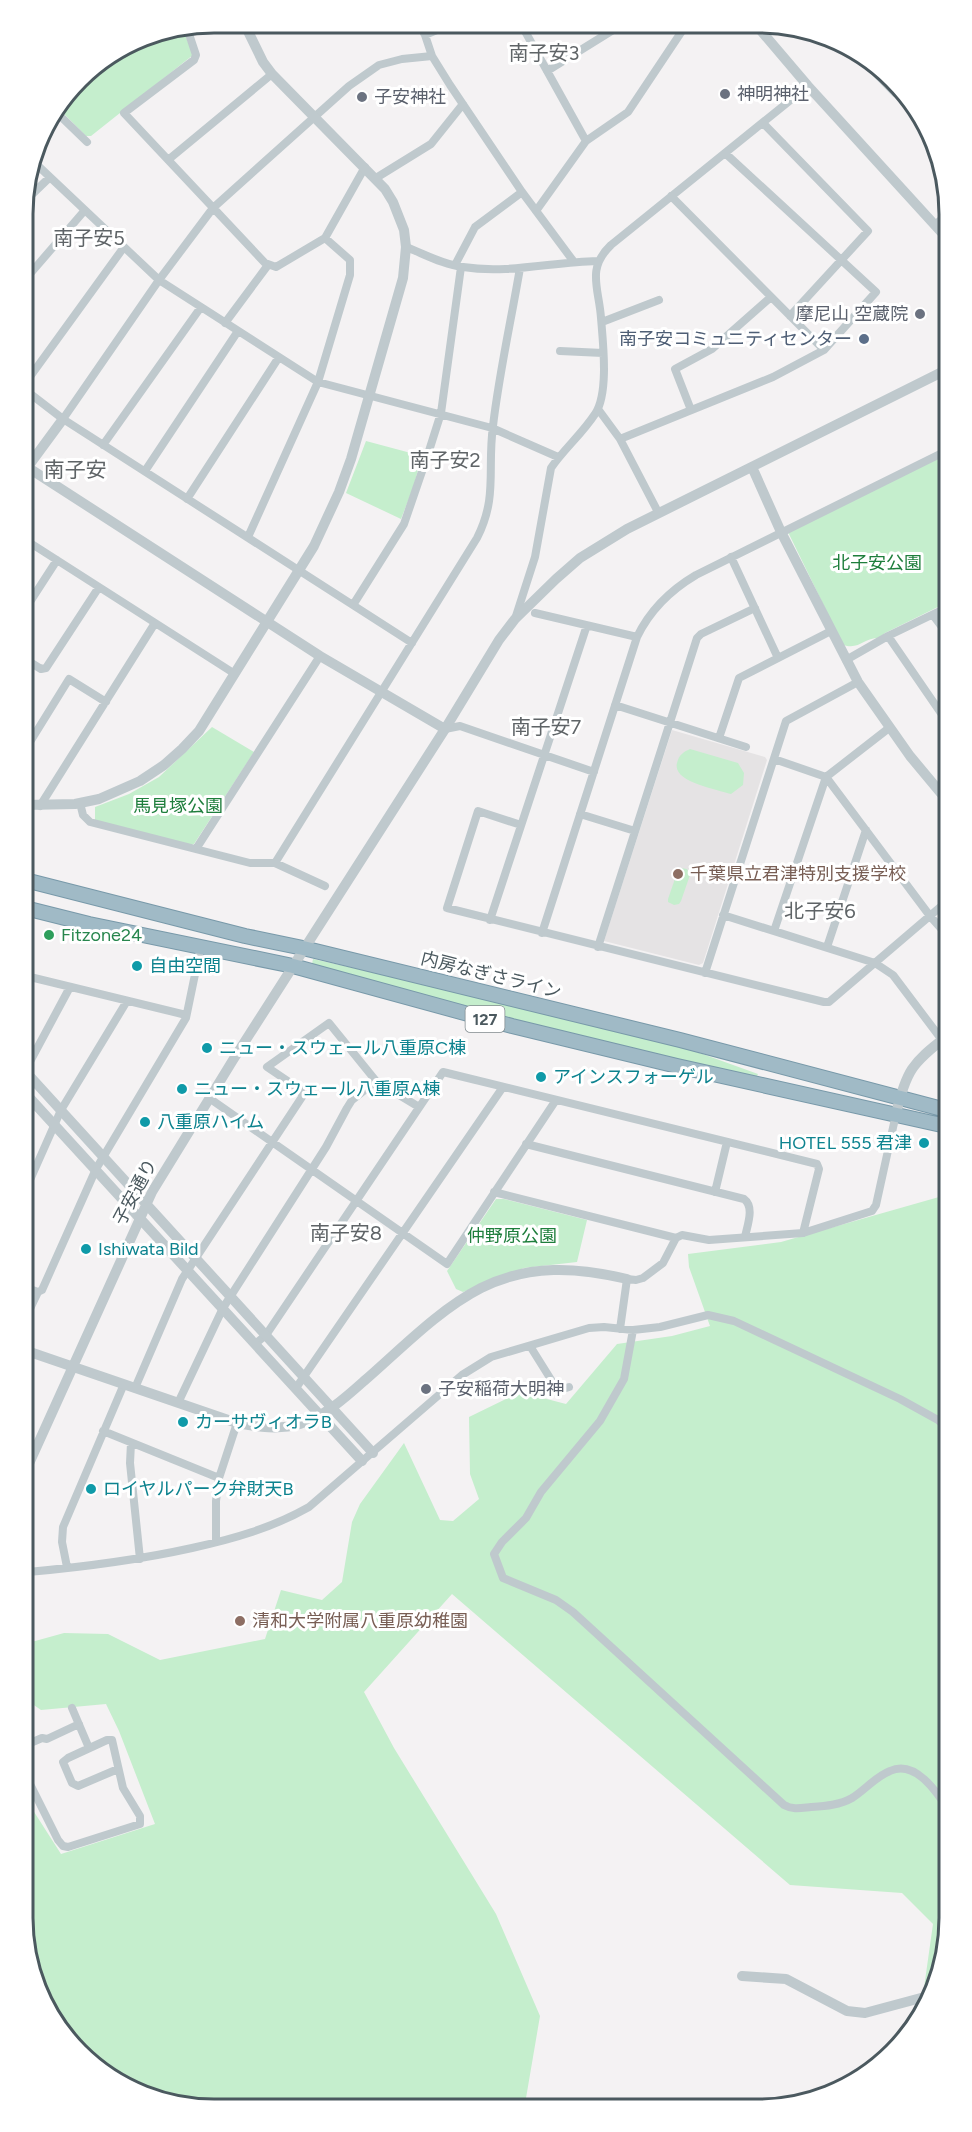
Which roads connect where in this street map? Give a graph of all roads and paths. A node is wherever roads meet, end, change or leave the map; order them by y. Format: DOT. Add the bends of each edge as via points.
graph roads {
  1 [pos="249,33"];
  2 [pos="430,33"];
  3 [pos="526,33"];
  4 [pos="608,33"];
  5 [pos="678,33"];
  6 [pos="763,33"];
  7 [pos="189,35"];
  8 [pos="425,35"];
  9 [pos="432,56"];
  10 [pos="546,71"];
  11 [pos="272,74"];
  12 [pos="808,86"];
  13 [pos="463,104"];
  14 [pos="315,117"];
  15 [pos="62,118"];
  16 [pos="763,123"];
  17 [pos="586,141"];
  18 [pos="87,142"];
  19 [pos="726,153"];
  20 [pos="168,160"];
  21 [pos="39,167"];
  22 [pos="365,167"];
  23 [pos="50,177"];
  24 [pos="376,178"];
  25 [pos="35,192"];
  26 [pos="522,192"];
  27 [pos="671,196"];
  28 [pos="213,208"];
  29 [pos="85,210"];
  30 [pos="536,211"];
  31 [pos="939,224"];
  32 [pos="325,238"];
  33 [pos="124,247"];
  34 [pos="406,247"];
  35 [pos="841,260"];
  36 [pos="574,261"];
  37 [pos="597,261"];
  38 [pos="268,265"];
  39 [pos="458,266"];
  40 [pos="520,268"];
  41 [pos="33,270"];
  42 [pos="159,280"];
  43 [pos="771,297"];
  44 [pos="659,300"];
  45 [pos="201,307"];
  46 [pos="789,316"];
  47 [pos="602,322"];
  48 [pos="225,323"];
  49 [pos="238,331"];
  50 [pos="824,350"];
  51 [pos="560,351"];
  52 [pos="603,353"];
  53 [pos="279,357"];
  54 [pos="33,374"];
  55 [pos="939,374"];
  56 [pos="318,382"];
  57 [pos="33,394"];
  58 [pos="369,395"];
  59 [pos="598,409"];
  60 [pos="691,410"];
  61 [pos="441,413"];
  62 [pos="63,419"];
  63 [pos="492,428"];
  64 [pos="620,439"];
  65 [pos="103,445"];
  66 [pos="939,454"];
  67 [pos="558,457"];
  68 [pos="33,458"];
  69 [pos="752,467"];
  70 [pos="145,471"];
  71 [pos="33,474"];
  72 [pos="187,499"];
  73 [pos="658,512"];
  74 [pos="781,532"];
  75 [pos="248,537"];
  76 [pos="33,545"];
  77 [pos="731,557"];
  78 [pos="57,560"];
  79 [pos="299,571"];
  80 [pos="99,587"];
  81 [pos="33,597"];
  82 [pos="353,605"];
  83 [pos="755,608"];
  84 [pos="939,612"];
  85 [pos="535,613"];
  86 [pos="933,615"];
  87 [pos="515,619"];
  88 [pos="267,622"];
  89 [pos="155,623"];
  90 [pos="939,623"];
  91 [pos="588,625"];
  92 [pos="831,631"];
  93 [pos="888,636"];
  94 [pos="637,637"];
  95 [pos="412,643"];
  96 [pos="320,656"];
  97 [pos="778,658"];
  98 [pos="846,660"];
  99 [pos="33,664"];
  100 [pos="235,674"];
  101 [pos="858,682"];
  102 [pos="382,691"];
  103 [pos="106,702"];
  104 [pos="615,705"];
  105 [pos="939,710"];
  106 [pos="670,723"];
  107 [pos="889,728"];
  108 [pos="445,729"];
  109 [pos="33,737"];
  110 [pos="719,738"];
  111 [pos="747,747"];
  112 [pos="544,756"];
  113 [pos="774,759"];
  114 [pos="594,772"];
  115 [pos="826,777"];
  116 [pos="939,791"];
  117 [pos="80,803"];
  118 [pos="33,806"];
  119 [pos="40,806"];
  120 [pos="580,814"];
  121 [pos="521,825"];
  122 [pos="866,830"];
  123 [pos="635,831"];
  124 [pos="196,849"];
  125 [pos="275,864"];
  126 [pos="33,882"];
  127 [pos="325,886"];
  128 [pos="939,908"];
  129 [pos="33,912"];
  130 [pos="723,915"];
  131 [pos="930,916"];
  132 [pos="490,920"];
  133 [pos="939,926"];
  134 [pos="774,931"];
  135 [pos="542,933"];
  136 [pos="598,947"];
  137 [pos="827,947"];
  138 [pos="303,948"];
  139 [pos="199,955"];
  140 [pos="875,963"];
  141 [pos="293,966"];
  142 [pos="705,973"];
  143 [pos="33,978"];
  144 [pos="70,987"];
  145 [pos="126,1000"];
  146 [pos="186,1015"];
  147 [pos="939,1032"];
  148 [pos="939,1042"];
  149 [pos="33,1058"];
  150 [pos="33,1079"];
  151 [pos="376,1081"];
  152 [pos="503,1087"];
  153 [pos="209,1098"];
  154 [pos="900,1098"];
  155 [pos="556,1100"];
  156 [pos="33,1102"];
  157 [pos="419,1107"];
  158 [pos="939,1108"];
  159 [pos="61,1110"];
  160 [pos="896,1114"];
  161 [pos="54,1124"];
  162 [pos="939,1124"];
  163 [pos="272,1142"];
  164 [pos="727,1142"];
  165 [pos="526,1144"];
  166 [pos="103,1157"];
  167 [pos="96,1169"];
  168 [pos="312,1170"];
  169 [pos="33,1173"];
  170 [pos="494,1192"];
  171 [pos="715,1192"];
  172 [pos="356,1201"];
  173 [pos="146,1204"];
  174 [pos="139,1217"];
  175 [pos="803,1233"];
  176 [pos="403,1234"];
  177 [pos="745,1237"];
  178 [pos="676,1238"];
  179 [pos="195,1258"];
  180 [pos="187,1270"];
  181 [pos="627,1278"];
  182 [pos="33,1290"];
  183 [pos="38,1292"];
  184 [pos="231,1296"];
  185 [pos="33,1302"];
  186 [pos="223,1308"];
  187 [pos="620,1329"];
  188 [pos="633,1330"];
  189 [pos="266,1335"];
  190 [pos="255,1344"];
  191 [pos="530,1346"];
  192 [pos="33,1353"];
  193 [pos="73,1366"];
  194 [pos="305,1377"];
  195 [pos="124,1384"];
  196 [pos="569,1387"];
  197 [pos="135,1388"];
  198 [pos="296,1388"];
  199 [pos="178,1403"];
  200 [pos="332,1407"];
  201 [pos="320,1414"];
  202 [pos="939,1421"];
  203 [pos="237,1423"];
  204 [pos="103,1431"];
  205 [pos="131,1443"];
  206 [pos="373,1453"];
  207 [pos="33,1455"];
  208 [pos="362,1461"];
  209 [pos="219,1478"];
  210 [pos="216,1542"];
  211 [pos="140,1559"];
  212 [pos="66,1568"];
  213 [pos="33,1571"];
  214 [pos="72,1708"];
  215 [pos="79,1724"];
  216 [pos="33,1742"];
  217 [pos="90,1748"];
  218 [pos="118,1769"];
  219 [pos="33,1790"];
  220 [pos="939,1798"];
  221 [pos="742,1976"];
  222 [pos="920,1998"];
  1 -- 11 [label="street"];
  2 -- 8 [label="street"];
  3 -- 10 [label="street"];
  4 -- 10 [label="street"];
  5 -- 17 [label="street" via="628,112"];
  6 -- 12 [label="street"];
  7 -- 20 [label="street" via="194,60 124,113"];
  8 -- 9 [label="street"];
  9 -- 13 [label="street"];
  9 -- 14 [label="street" via="379,65"];
  10 -- 17 [label="street"];
  11 -- 14 [label="street"];
  11 -- 20 [label="street"];
  12 -- 16 [label="street"];
  12 -- 31 [label="street"];
  13 -- 24 [label="street" via="431,144"];
  13 -- 26 [label="street"];
  14 -- 22 [label="street"];
  14 -- 28 [label="street"];
  15 -- 18 [label="street"];
  16 -- 19 [label="street"];
  16 -- 35 [label="street" via="868,231"];
  17 -- 30 [label="street"];
  19 -- 27 [label="street"];
  19 -- 35 [label="street"];
  20 -- 28 [label="street"];
  21 -- 23 [label="street"];
  22 -- 24 [label="street"];
  22 -- 32 [label="street"];
  23 -- 25 [label="street"];
  23 -- 29 [label="street"];
  24 -- 34 [label="street" via="399,216"];
  26 -- 30 [label="street"];
  26 -- 39 [label="street" via="475,227"];
  27 -- 37 [label="street"];
  27 -- 43 [label="street"];
  28 -- 38 [label="street"];
  28 -- 42 [label="street"];
  29 -- 33 [label="street"];
  29 -- 41 [label="street"];
  30 -- 36 [label="street"];
  32 -- 38 [label="street" via="276,267"];
  32 -- 56 [label="street" via="350,260 350,275"];
  33 -- 42 [label="street"];
  33 -- 54 [label="street"];
  34 -- 39 [label="street"];
  34 -- 58 [label="street" via="402,278"];
  35 -- 46 [label="street"];
  35 -- 50 [label="street" via="876,292"];
  36 -- 37 [label="street"];
  36 -- 40 [label="street"];
  37 -- 47 [label="street"];
  38 -- 48 [label="street"];
  39 -- 40 [label="street"];
  39 -- 61 [label="street"];
  40 -- 63 [label="street"];
  42 -- 45 [label="street"];
  42 -- 62 [label="street"];
  43 -- 46 [label="street"];
  43 -- 60 [label="street" via="712,349 675,369"];
  44 -- 47 [label="street"];
  45 -- 48 [label="street"];
  45 -- 65 [label="street"];
  46 -- 50 [label="street"];
  47 -- 52 [label="street"];
  48 -- 49 [label="street"];
  49 -- 53 [label="street"];
  49 -- 70 [label="street"];
  50 -- 60 [label="street" via="773,377"];
  51 -- 52 [label="street"];
  52 -- 59 [label="street"];
  53 -- 56 [label="street"];
  53 -- 72 [label="street"];
  55 -- 69 [label="street, 子安通り"];
  56 -- 58 [label="street"];
  56 -- 75 [label="street"];
  57 -- 62 [label="street"];
  58 -- 61 [label="street"];
  58 -- 79 [label="street" via="339,492"];
  59 -- 64 [label="street"];
  59 -- 67 [label="street"];
  60 -- 64 [label="street"];
  61 -- 63 [label="street"];
  61 -- 82 [label="street" via="404,524"];
  62 -- 65 [label="street"];
  62 -- 68 [label="street"];
  63 -- 67 [label="street"];
  63 -- 95 [label="street" via="486,520"];
  64 -- 73 [label="street"];
  65 -- 70 [label="street"];
  66 -- 74 [label="street"];
  67 -- 87 [label="street" via="551,468 535,557"];
  69 -- 73 [label="street, 子安通り"];
  69 -- 74 [label="street"];
  70 -- 72 [label="street"];
  71 -- 88 [label="street"];
  72 -- 75 [label="street"];
  73 -- 87 [label="street, 子安通り" via="580,558"];
  74 -- 77 [label="street"];
  74 -- 92 [label="street"];
  75 -- 79 [label="street"];
  76 -- 78 [label="street"];
  77 -- 83 [label="street"];
  77 -- 94 [label="street" via="668,594 652,611"];
  78 -- 80 [label="street"];
  78 -- 81 [label="street"];
  79 -- 82 [label="street"];
  79 -- 88 [label="street"];
  80 -- 89 [label="street"];
  80 -- 99 [label="street" via="46,668"];
  82 -- 95 [label="street"];
  83 -- 97 [label="street"];
  83 -- 106 [label="street" via="697,638"];
  84 -- 86 [label="street"];
  85 -- 91 [label="street"];
  86 -- 90 [label="street"];
  86 -- 93 [label="street"];
  87 -- 108 [label="street, 子安通り"];
  88 -- 96 [label="street"];
  88 -- 100 [label="street"];
  89 -- 100 [label="street"];
  89 -- 103 [label="street"];
  91 -- 94 [label="street"];
  91 -- 112 [label="street"];
  92 -- 97 [label="street"];
  92 -- 98 [label="street"];
  93 -- 98 [label="street"];
  93 -- 105 [label="street"];
  94 -- 104 [label="street"];
  95 -- 102 [label="street"];
  96 -- 102 [label="street"];
  96 -- 124 [label="street"];
  97 -- 110 [label="street" via="739,678"];
  98 -- 101 [label="street"];
  100 -- 117 [label="street" via="199,730 164,765 118,792"];
  101 -- 107 [label="street"];
  101 -- 113 [label="street" via="786,722"];
  102 -- 108 [label="street"];
  102 -- 125 [label="street"];
  103 -- 109 [label="street" via="69,680"];
  103 -- 119 [label="street"];
  104 -- 106 [label="street"];
  104 -- 114 [label="street"];
  106 -- 110 [label="street"];
  106 -- 123 [label="street"];
  107 -- 115 [label="street"];
  107 -- 116 [label="street"];
  108 -- 112 [label="street" via="460,726"];
  108 -- 138 [label="street, 子安通り"];
  110 -- 111 [label="street"];
  112 -- 114 [label="street"];
  112 -- 121 [label="street"];
  113 -- 115 [label="street"];
  113 -- 130 [label="street"];
  114 -- 120 [label="street"];
  115 -- 122 [label="street"];
  115 -- 134 [label="street"];
  117 -- 119 [label="street"];
  117 -- 124 [label="street" via="82,815 90,822"];
  118 -- 119 [label="street"];
  120 -- 123 [label="street"];
  120 -- 135 [label="street"];
  121 -- 132 [label="street"];
  121 -- 132 [label="street" via="478,811 447,908"];
  122 -- 131 [label="street"];
  122 -- 137 [label="street"];
  123 -- 136 [label="street"];
  124 -- 125 [label="street" via="250,863"];
  125 -- 127 [label="street"];
  126 -- 138 [label="highway, 内房なぎさライン / 127"];
  128 -- 131 [label="street"];
  129 -- 141 [label="highway, 127"];
  130 -- 134 [label="street"];
  130 -- 142 [label="street"];
  131 -- 133 [label="street"];
  131 -- 140 [label="street"];
  132 -- 135 [label="street"];
  134 -- 137 [label="street"];
  135 -- 136 [label="street"];
  136 -- 142 [label="street"];
  137 -- 140 [label="street"];
  138 -- 141 [label="street, 子安通り"];
  138 -- 154 [label="highway, 内房なぎさライン / 127"];
  139 -- 146 [label="street"];
  140 -- 142 [label="street" via="829,1002"];
  140 -- 147 [label="street" via="892,975"];
  141 -- 153 [label="street, 子安通り"];
  141 -- 160 [label="highway, 127" via="512,1026"];
  143 -- 144 [label="street"];
  144 -- 145 [label="street"];
  144 -- 149 [label="street"];
  145 -- 146 [label="street"];
  145 -- 159 [label="street"];
  146 -- 166 [label="street"];
  148 -- 154 [label="street" via="914,1065"];
  150 -- 159 [label="street"];
  151 -- 157 [label="street"];
  151 -- 163 [label="street" via="329,1023 267,1067 303,1093"];
  151 -- 168 [label="street" via="352,1100"];
  152 -- 155 [label="street"];
  152 -- 157 [label="street" via="442,1072"];
  152 -- 176 [label="street"];
  153 -- 163 [label="street"];
  153 -- 173 [label="street, 子安通り"];
  154 -- 158 [label="highway, 内房なぎさライン / 127"];
  154 -- 160 [label="street"];
  155 -- 164 [label="street"];
  155 -- 165 [label="street"];
  156 -- 161 [label="street"];
  157 -- 172 [label="street"];
  159 -- 161 [label="street"];
  159 -- 166 [label="street"];
  160 -- 162 [label="highway, 127"];
  160 -- 175 [label="street" via="872,1211"];
  161 -- 167 [label="street"];
  161 -- 169 [label="street"];
  163 -- 168 [label="street"];
  163 -- 179 [label="street"];
  164 -- 171 [label="street"];
  164 -- 175 [label="street" via="817,1164"];
  165 -- 170 [label="street"];
  165 -- 171 [label="street"];
  166 -- 167 [label="street"];
  166 -- 173 [label="street"];
  167 -- 174 [label="street"];
  167 -- 183 [label="street"];
  168 -- 172 [label="street"];
  168 -- 184 [label="street"];
  170 -- 176 [label="street" via="447,1264"];
  170 -- 178 [label="street"];
  171 -- 177 [label="street" via="748,1202"];
  172 -- 176 [label="street"];
  172 -- 189 [label="street"];
  173 -- 174 [label="street, 子安通り"];
  173 -- 179 [label="street"];
  174 -- 180 [label="street"];
  174 -- 193 [label="street, 子安通り"];
  175 -- 177 [label="street"];
  176 -- 194 [label="street"];
  177 -- 178 [label="street"];
  178 -- 181 [label="street" via="663,1263 643,1278"];
  179 -- 180 [label="street"];
  179 -- 184 [label="street"];
  180 -- 186 [label="street"];
  180 -- 197 [label="street"];
  181 -- 187 [label="street"];
  181 -- 200 [label="street" via="555,1269 483,1287 452,1306"];
  182 -- 183 [label="street"];
  183 -- 185 [label="street"];
  184 -- 186 [label="street"];
  184 -- 189 [label="street"];
  186 -- 190 [label="street"];
  186 -- 199 [label="street"];
  187 -- 188 [label="street"];
  187 -- 191 [label="street" via="589,1328"];
  188 -- 202 [label="street" via="708,1314 734,1321"];
  188 -- 220 [label="street" via="624,1379 600,1421 494,1554 503,1578 556,1600 573,1612 784,1805 792,1809 830,1806 851,1798 891,1770 905,1767 919,1774"];
  189 -- 190 [label="street"];
  189 -- 194 [label="street"];
  190 -- 198 [label="street"];
  191 -- 196 [label="street" via="555,1386 560,1390"];
  191 -- 206 [label="street" via="477,1364"];
  192 -- 193 [label="street"];
  193 -- 195 [label="street"];
  193 -- 207 [label="street, 子安通り"];
  194 -- 198 [label="street"];
  194 -- 200 [label="street"];
  195 -- 197 [label="street"];
  195 -- 204 [label="street"];
  197 -- 199 [label="street"];
  198 -- 201 [label="street"];
  199 -- 203 [label="street"];
  200 -- 201 [label="street"];
  200 -- 206 [label="street"];
  201 -- 203 [label="street" via="285,1427"];
  201 -- 208 [label="street"];
  203 -- 209 [label="street"];
  204 -- 205 [label="street"];
  204 -- 212 [label="street" via="63,1527"];
  205 -- 209 [label="street"];
  205 -- 211 [label="street"];
  206 -- 208 [label="street"];
  208 -- 210 [label="street" via="309,1507 291,1517"];
  209 -- 210 [label="street"];
  210 -- 211 [label="street"];
  211 -- 212 [label="street"];
  212 -- 213 [label="street"];
  214 -- 215 [label="street"];
  215 -- 216 [label="street"];
  215 -- 217 [label="street"];
  217 -- 218 [label="street" via="112,1740"];
  217 -- 218 [label="street" via="63,1762 72,1783 78,1786"];
  218 -- 219 [label="street" via="140,1824 68,1848 58,1840"];
  221 -- 222 [label="street" via="786,1979 847,2011 865,2013"];
}
